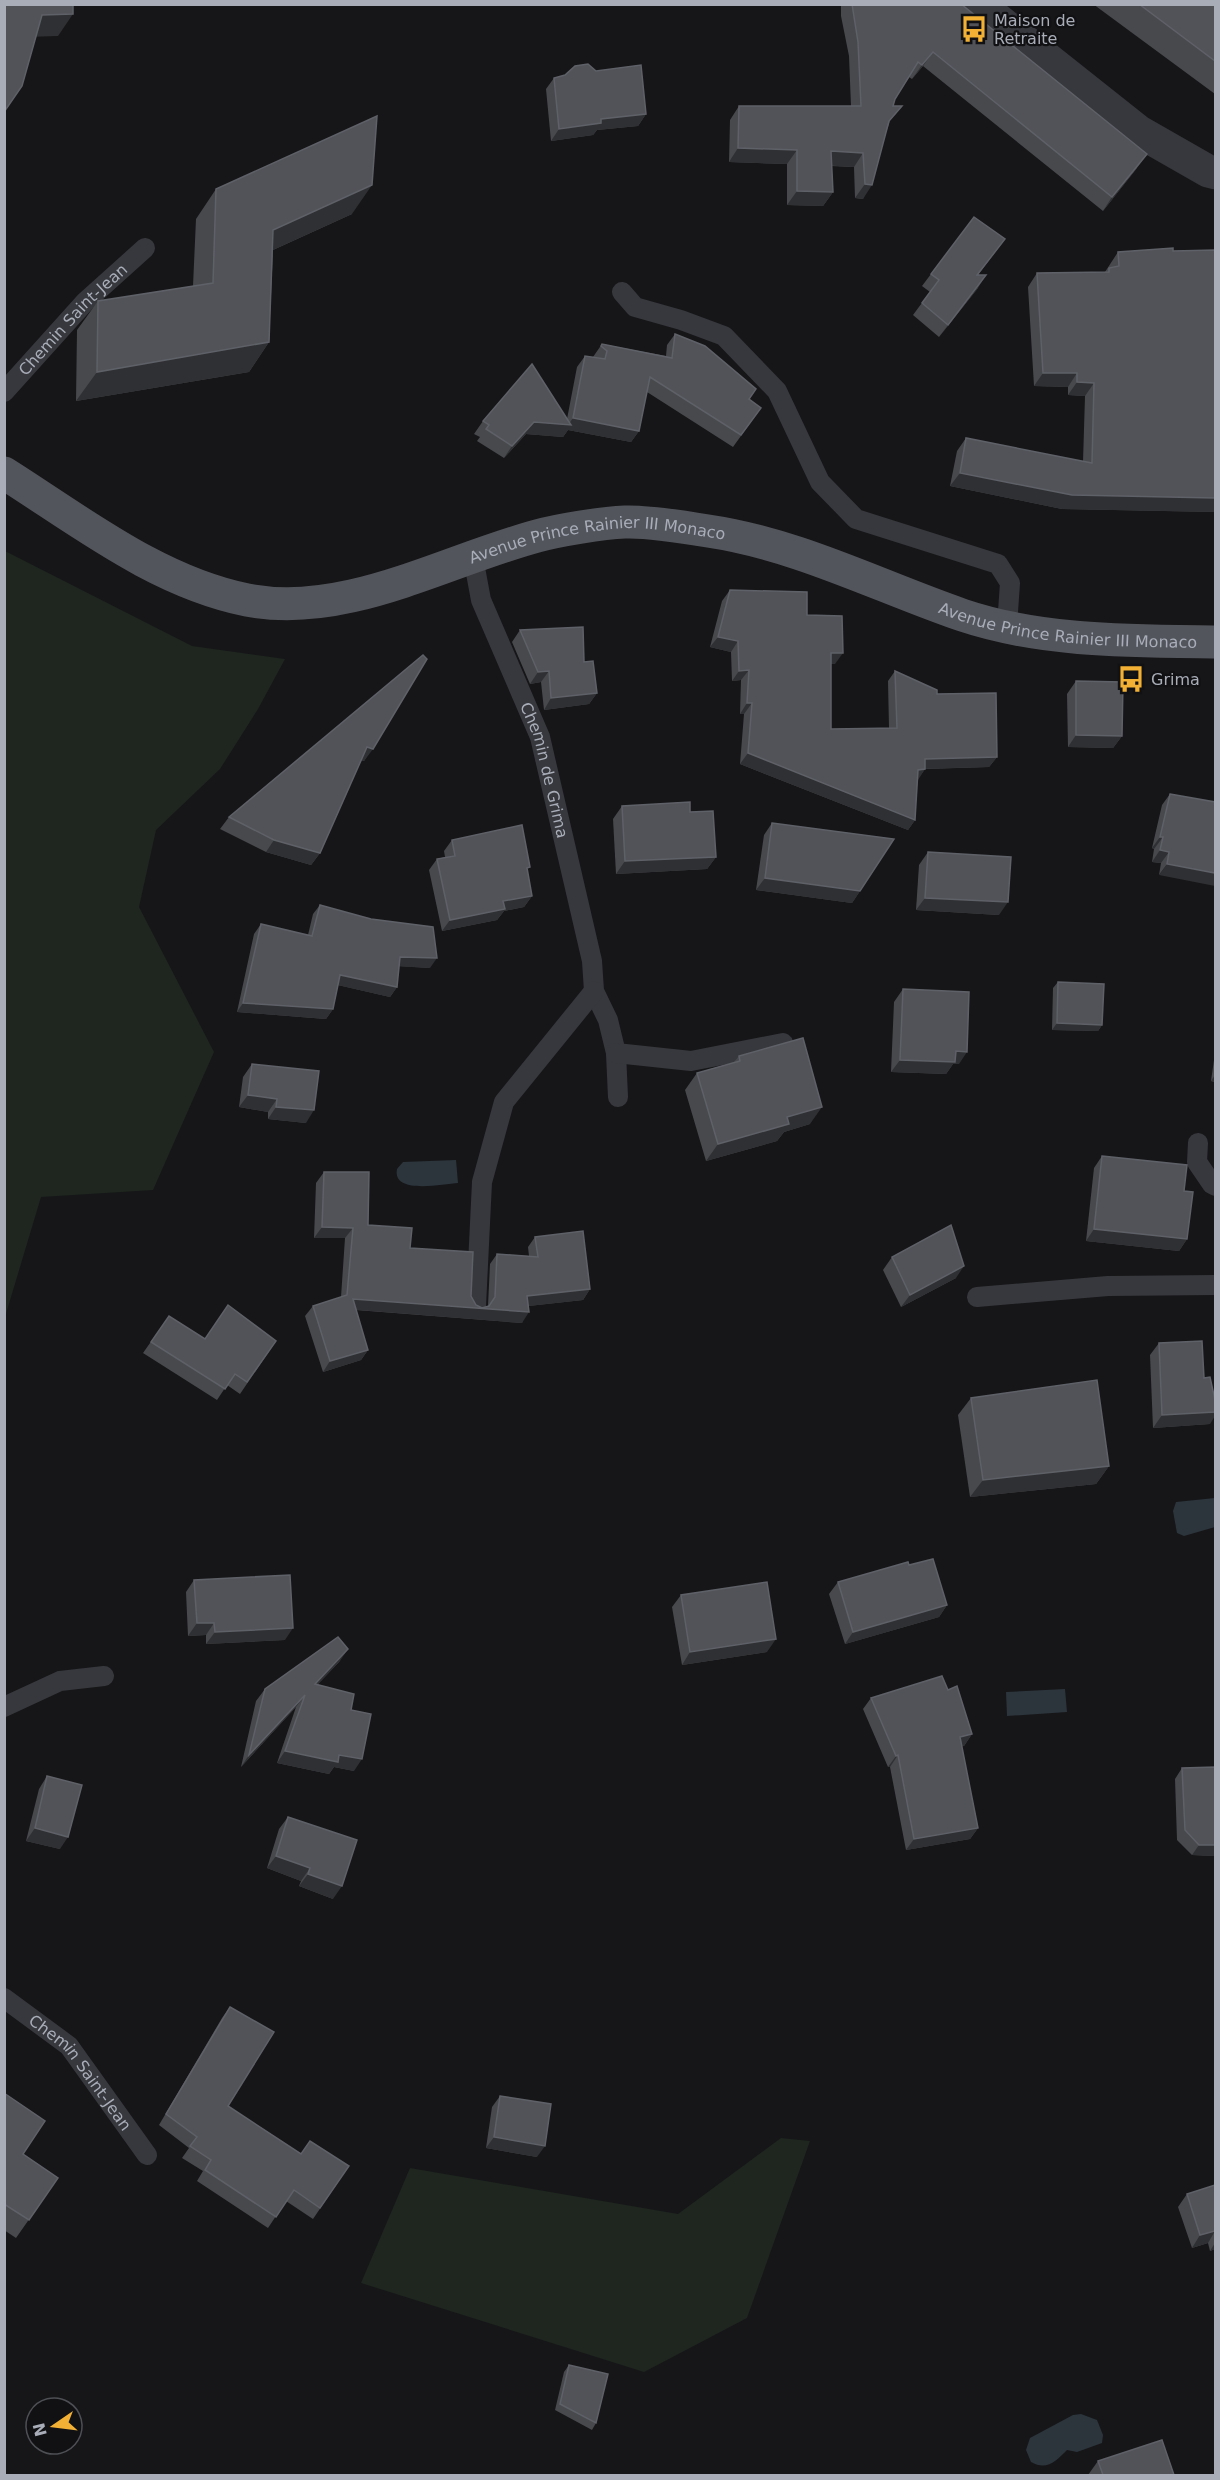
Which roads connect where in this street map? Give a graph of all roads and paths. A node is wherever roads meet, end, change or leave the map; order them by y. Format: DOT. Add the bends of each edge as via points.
graph roads {
  1 [pos="978,4"];
  2 [pos="1215,173"];
  3 [pos="145,248"];
  4 [pos="622,292"];
  5 [pos="4,392"];
  6 [pos="4,473"];
  7 [pos="473,557"];
  8 [pos="1007,626"];
  9 [pos="1215,642"];
  10 [pos="594,991"];
  11 [pos="783,1043"];
  12 [pos="616,1053"];
  13 [pos="618,1097"];
  14 [pos="1198,1143"];
  15 [pos="1215,1186"];
  16 [pos="1215,1285"];
  17 [pos="977,1297"];
  18 [pos="476,1306"];
  19 [pos="104,1676"];
  20 [pos="4,1707"];
  21 [pos="4,1998"];
  22 [pos="147,2155"];
  1 -- 2 [label="street" via="1138,131"];
  3 -- 5 [label="lane, Chemin Saint-Jean" via="85,302"];
  4 -- 8 [label="lane" via="635,307 723,336 777,391 820,482 856,519 998,564 1010,583"];
  6 -- 7 [label="main road, Avenue Prince Rainier III Monaco" via="189,584 248,600 311,604 386,587"];
  7 -- 8 [label="main road, Avenue Prince Rainier III Monaco" via="539,535 626,522 710,531 806,555 965,616"];
  7 -- 10 [label="lane, Chemin de Grima" via="481,600 540,737 592,961"];
  8 -- 9 [label="main road, Avenue Prince Rainier III Monaco" via="1102,640"];
  10 -- 12 [label="lane, Chemin de Grima" via="608,1020"];
  10 -- 18 [label="lane" via="504,1102 482,1182"];
  11 -- 12 [label="lane" via="691,1061"];
  12 -- 13 [label="lane, Chemin de Grima"];
  14 -- 15 [label="lane" via="1197,1162"];
  16 -- 17 [label="lane" via="1108,1287"];
  19 -- 20 [label="lane" via="60,1681"];
  21 -- 22 [label="lane, Chemin Saint-Jean" via="69,2046"];
}
